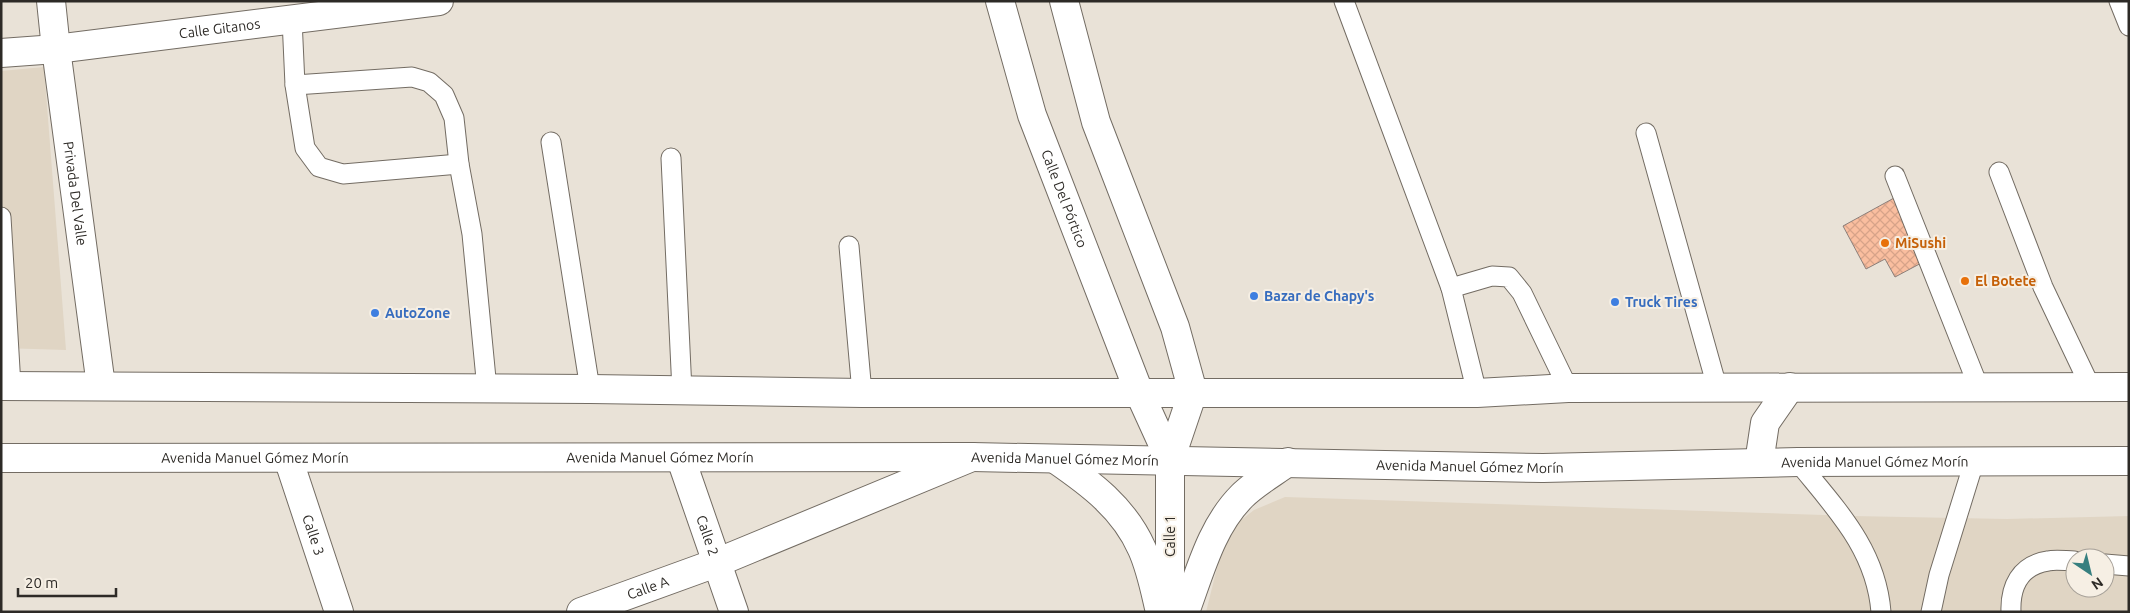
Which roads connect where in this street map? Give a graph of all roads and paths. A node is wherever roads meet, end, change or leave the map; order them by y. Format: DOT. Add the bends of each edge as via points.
graph roads {
  1 [pos="52,1"];
  2 [pos="438,1"];
  3 [pos="1000,1"];
  4 [pos="1064,1"];
  5 [pos="1344,1"];
  6 [pos="2119,1"];
  7 [pos="399,4"];
  8 [pos="292,19"];
  9 [pos="2129,26"];
  10 [pos="56,49"];
  11 [pos="1,53"];
  12 [pos="295,85"];
  13 [pos="1646,133"];
  14 [pos="551,142"];
  15 [pos="671,158"];
  16 [pos="459,164"];
  17 [pos="1999,172"];
  18 [pos="1895,176"];
  19 [pos="1,217"];
  20 [pos="849,246"];
  21 [pos="1451,288"];
  22 [pos="6,386"];
  23 [pos="101,386"];
  24 [pos="1717,387"];
  25 [pos="2129,387"];
  26 [pos="1568,388"];
  27 [pos="1790,388"];
  28 [pos="1979,388"];
  29 [pos="2091,388"];
  30 [pos="487,389"];
  31 [pos="590,389"];
  32 [pos="682,391"];
  33 [pos="1139,392"];
  34 [pos="1193,392"];
  35 [pos="862,393"];
  36 [pos="1477,393"];
  37 [pos="1,458"];
  38 [pos="288,458"];
  39 [pos="972,458"];
  40 [pos="681,459"];
  41 [pos="1055,459"];
  42 [pos="1170,460"];
  43 [pos="2129,461"];
  44 [pos="1288,462"];
  45 [pos="1798,462"];
  46 [pos="1974,462"];
  47 [pos="1760,464"];
  48 [pos="2065,561"];
  49 [pos="716,562"];
  50 [pos="2115,565"];
  51 [pos="2129,566"];
  52 [pos="339,612"];
  53 [pos="580,612"];
  54 [pos="734,612"];
  55 [pos="1160,612"];
  56 [pos="1170,612"];
  57 [pos="1185,612"];
  58 [pos="1881,612"];
  59 [pos="1931,612"];
  60 [pos="2011,612"];
  1 -- 10 [label="main road, Privada Del Valle"];
  2 -- 7 [label="main road, Calle Gitanos"];
  3 -- 33 [label="main road, Calle Del Pórtico" via="1032,115"];
  4 -- 34 [label="main road" via="1096,122 1175,327"];
  5 -- 21 [label="lane"];
  6 -- 9 [label="lane"];
  7 -- 8 [label="main road, Calle Gitanos"];
  8 -- 10 [label="main road, Calle Gitanos"];
  8 -- 12 [label="lane"];
  10 -- 11 [label="main road, Calle Gitanos"];
  10 -- 23 [label="main road, Privada Del Valle"];
  12 -- 16 [label="lane" via="412,76 429,82 444,95 454,118"];
  12 -- 16 [label="lane" via="304,148 319,167 343,174"];
  13 -- 24 [label="lane"];
  14 -- 31 [label="lane"];
  15 -- 32 [label="lane"];
  16 -- 30 [label="lane" via="472,234"];
  17 -- 29 [label="lane" via="2043,287"];
  18 -- 28 [label="lane"];
  19 -- 22 [label="lane"];
  20 -- 35 [label="lane"];
  21 -- 26 [label="lane" via="1492,276 1509,277 1522,293"];
  21 -- 36 [label="lane"];
  22 -- 23 [label="main road"];
  23 -- 30 [label="main road"];
  24 -- 26 [label="main road"];
  24 -- 27 [label="main road"];
  25 -- 29 [label="main road"];
  26 -- 36 [label="main road"];
  27 -- 28 [label="main road"];
  27 -- 47 [label="main road" via="1765,424"];
  28 -- 29 [label="main road"];
  30 -- 31 [label="main road"];
  31 -- 32 [label="main road"];
  32 -- 35 [label="main road"];
  33 -- 34 [label="main road"];
  33 -- 35 [label="main road"];
  33 -- 42 [label="main road, Calle 1"];
  34 -- 36 [label="main road"];
  34 -- 42 [label="main road, Calle 1"];
  37 -- 38 [label="main road, Avenida Manuel Gómez Morín"];
  38 -- 40 [label="main road, Avenida Manuel Gómez Morín"];
  38 -- 52 [label="main road, Calle 3"];
  39 -- 40 [label="main road, Avenida Manuel Gómez Morín"];
  39 -- 41 [label="main road, Avenida Manuel Gómez Morín"];
  39 -- 49 [label="main road, Calle A"];
  40 -- 49 [label="main road, Calle 2"];
  41 -- 42 [label="main road, Avenida Manuel Gómez Morín"];
  41 -- 55 [label="main road" via="1114,505 1130,526 1148,565"];
  42 -- 44 [label="main road, Avenida Manuel Gómez Morín"];
  42 -- 56 [label="main road, Calle 1"];
  43 -- 46 [label="main road, Avenida Manuel Gómez Morín"];
  44 -- 47 [label="main road, Avenida Manuel Gómez Morín" via="1543,468"];
  44 -- 57 [label="main road" via="1243,495 1230,510 1215,533"];
  45 -- 46 [label="main road, Avenida Manuel Gómez Morín"];
  45 -- 47 [label="main road, Avenida Manuel Gómez Morín"];
  45 -- 58 [label="lane" via="1862,547 1872,566"];
  46 -- 59 [label="lane" via="1939,575"];
  48 -- 60 [label="lane" via="2034,564 2018,577 2012,589"];
  49 -- 53 [label="main road, Calle A"];
  49 -- 54 [label="main road, Calle 2"];
  50 -- 51 [label="lane"];
}
